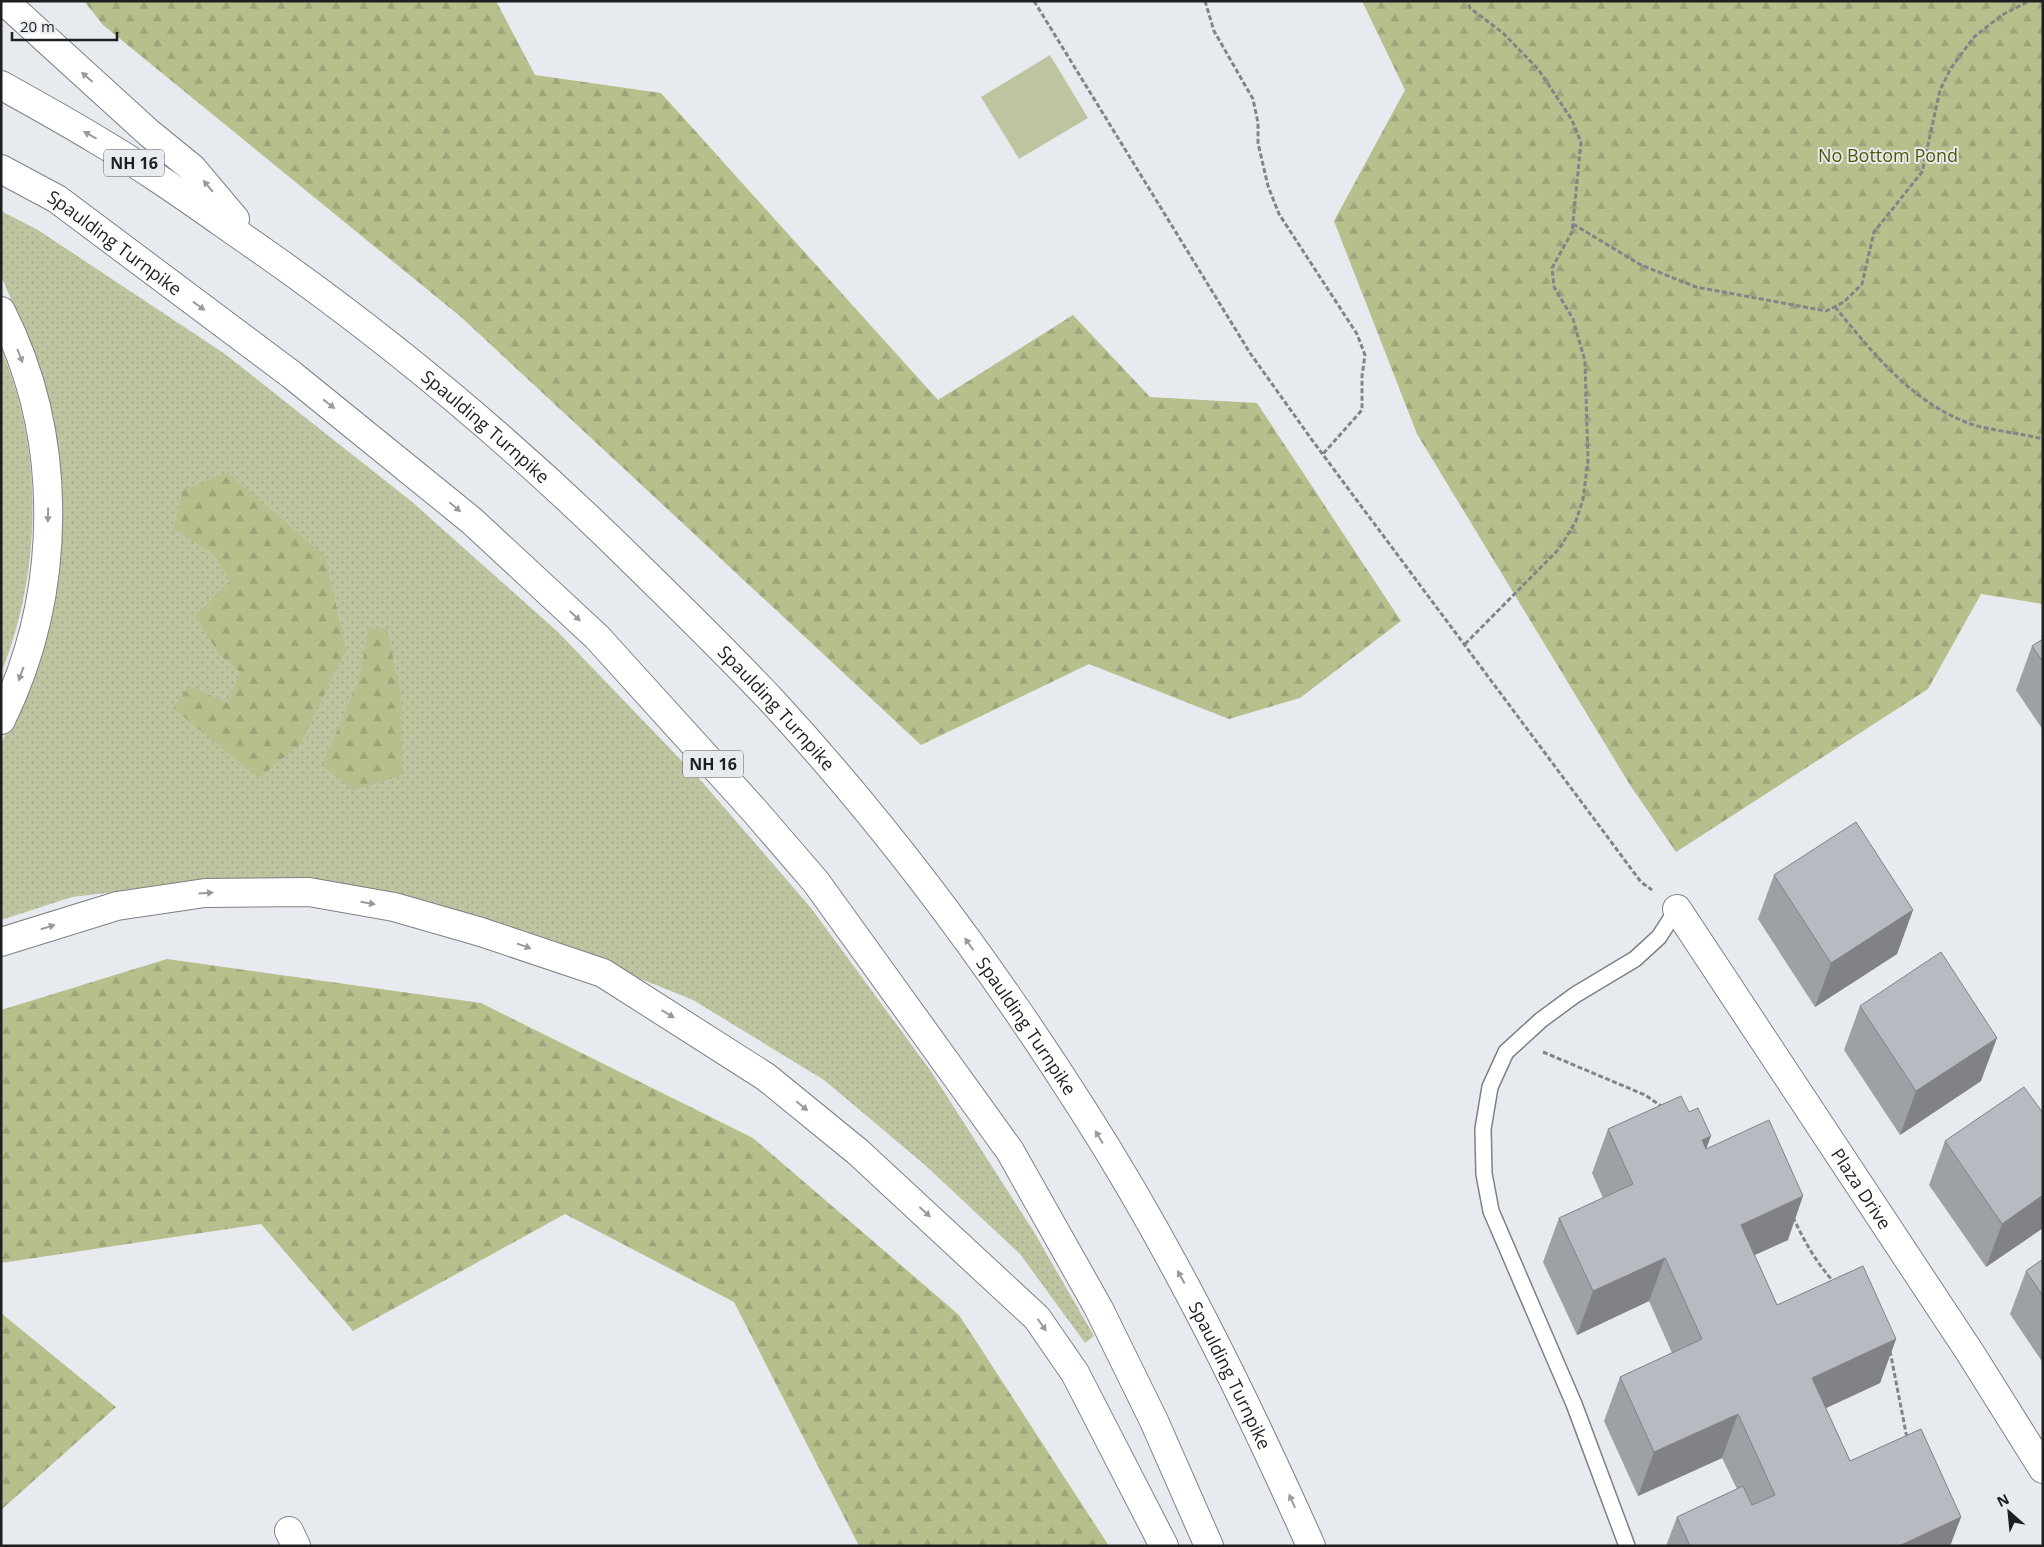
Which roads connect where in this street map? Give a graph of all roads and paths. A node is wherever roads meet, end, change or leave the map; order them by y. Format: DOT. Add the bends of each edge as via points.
graph roads {
  1 [pos="4,1"];
  2 [pos="1034,1"];
  3 [pos="1205,1"];
  4 [pos="1468,1"];
  5 [pos="2029,1"];
  6 [pos="1,85"];
  7 [pos="1,169"];
  8 [pos="1573,224"];
  9 [pos="262,250"];
  10 [pos="1836,307"];
  11 [pos="1,311"];
  12 [pos="2043,439"];
  13 [pos="1323,454"];
  14 [pos="1465,644"];
  15 [pos="1,720"];
  16 [pos="1677,909"];
  17 [pos="1,942"];
  18 [pos="1517,1041"];
  19 [pos="1667,1110"];
  20 [pos="1790,1212"];
  21 [pos="1839,1288"];
  22 [pos="1890,1349"];
  23 [pos="1908,1442"];
  24 [pos="2043,1469"];
  25 [pos="1164,1546"];
  26 [pos="1209,1546"];
  27 [pos="1311,1546"];
  28 [pos="1627,1546"];
  9 -- 1 [label="main road, one-way" via="192,168"];
  2 -- 13 [label="path" via="1250,353"];
  3 -- 13 [label="path" via="1214,30 1253,99 1258,144 1279,214 1357,334 1365,355 1362,410"];
  4 -- 8 [label="path" via="1470,8 1503,33 1538,69 1572,120 1581,142"];
  5 -- 10 [label="path" via="2002,15 1974,37 1950,68 1940,90 1922,172 1874,232 1862,284"];
  9 -- 6 [label="main road, Spaulding Turnpike / NH 16, one-way" via="100,141"];
  7 -- 26 [label="main road, Spaulding Turnpike / NH 16, one-way" via="57,199 292,375 472,521 597,637 753,809 816,882 1010,1152 1099,1309"];
  8 -- 10 [label="path" via="1641,265 1696,287 1826,311"];
  8 -- 14 [label="path" via="1572,232 1552,268 1554,287 1573,319 1586,361 1588,461 1583,499 1576,521 1559,549"];
  27 -- 9 [label="main road, Spaulding Turnpike / NH 16, one-way" via="1208,1326 1083,1110 937,899 859,800 775,704 596,524 406,358"];
  10 -- 12 [label="path" via="1888,369 1926,401 1971,424"];
  11 -- 15 [label="main road, one-way" via="25,367 38,413 49,508 40,606 28,654"];
  13 -- 14 [label="path"];
  14 -- 16 [label="path" via="1641,882"];
  16 -- 18 [label="lane" via="1659,937 1635,959 1576,995"];
  16 -- 24 [label="main road, Plaza Drive"];
  17 -- 25 [label="main road, one-way" via="117,906 205,893 308,892 403,910 603,973 766,1077 858,1152 1037,1318 1075,1373"];
  18 -- 19 [label="path" via="1645,1095"];
  18 -- 28 [label="lane" via="1506,1052 1490,1087 1483,1129 1484,1174 1491,1211 1574,1404"];
  20 -- 21 [label="path" via="1820,1267"];
  22 -- 23 [label="path"];
}
